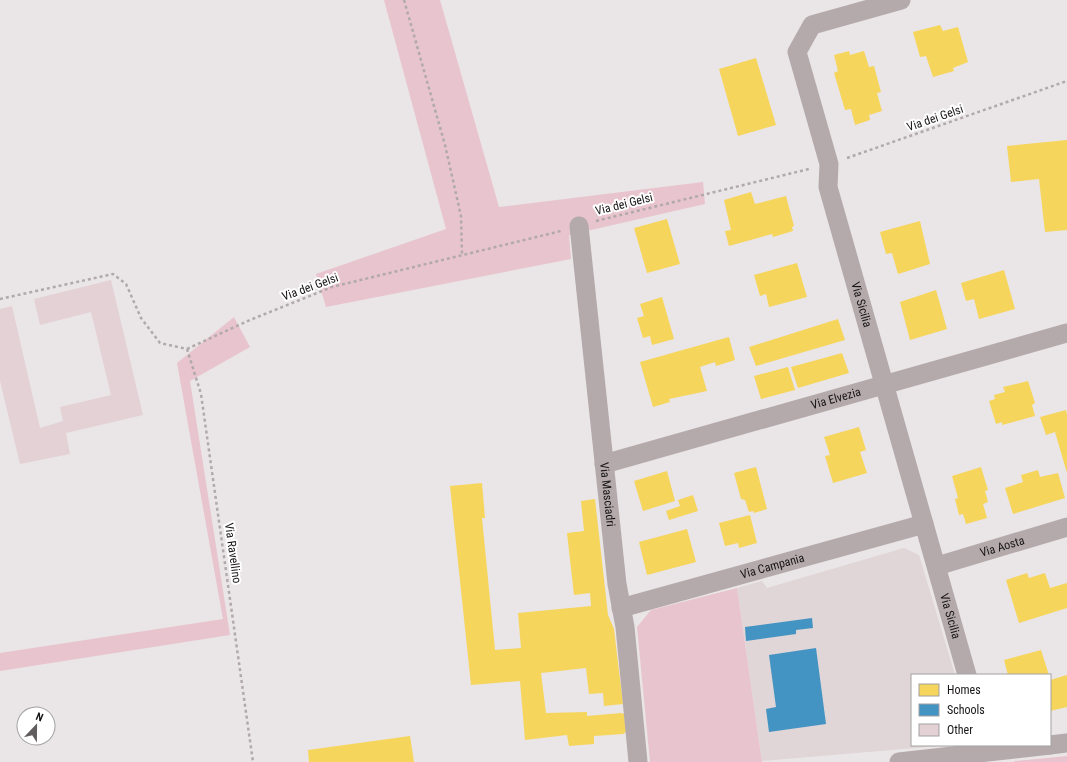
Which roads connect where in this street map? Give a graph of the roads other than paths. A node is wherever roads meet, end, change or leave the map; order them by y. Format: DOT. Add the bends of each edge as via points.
graph roads {
  1 [pos="901,0"];
  2 [pos="580,226"];
  3 [pos="1067,333"];
  4 [pos="885,386"];
  5 [pos="604,464"];
  6 [pos="924,524"];
  7 [pos="1067,527"];
  8 [pos="936,566"];
  9 [pos="621,608"];
  10 [pos="968,674"];
  11 [pos="1067,743"];
  12 [pos="1051,745"];
  13 [pos="1042,746"];
  14 [pos="989,753"];
  15 [pos="638,762"];
  16 [pos="899,762"];
  1 -- 4 [label="street, Via Sicilia" via="812,25 797,52 829,164 828,187"];
  2 -- 5 [label="street, Via Masciadri"];
  3 -- 4 [label="street, Via Elvezia"];
  4 -- 5 [label="street, Via Elvezia"];
  4 -- 6 [label="street, Via Sicilia"];
  5 -- 9 [label="street, Via Masciadri" via="616,584"];
  6 -- 8 [label="street, Via Sicilia"];
  6 -- 9 [label="street, Via Campania"];
  7 -- 8 [label="street, Via Aosta"];
  8 -- 10 [label="street, Via Sicilia"];
  9 -- 15 [label="street, Via Masciadri"];
  11 -- 12 [label="street"];
  13 -- 14 [label="street"];
  14 -- 16 [label="street"];
}
